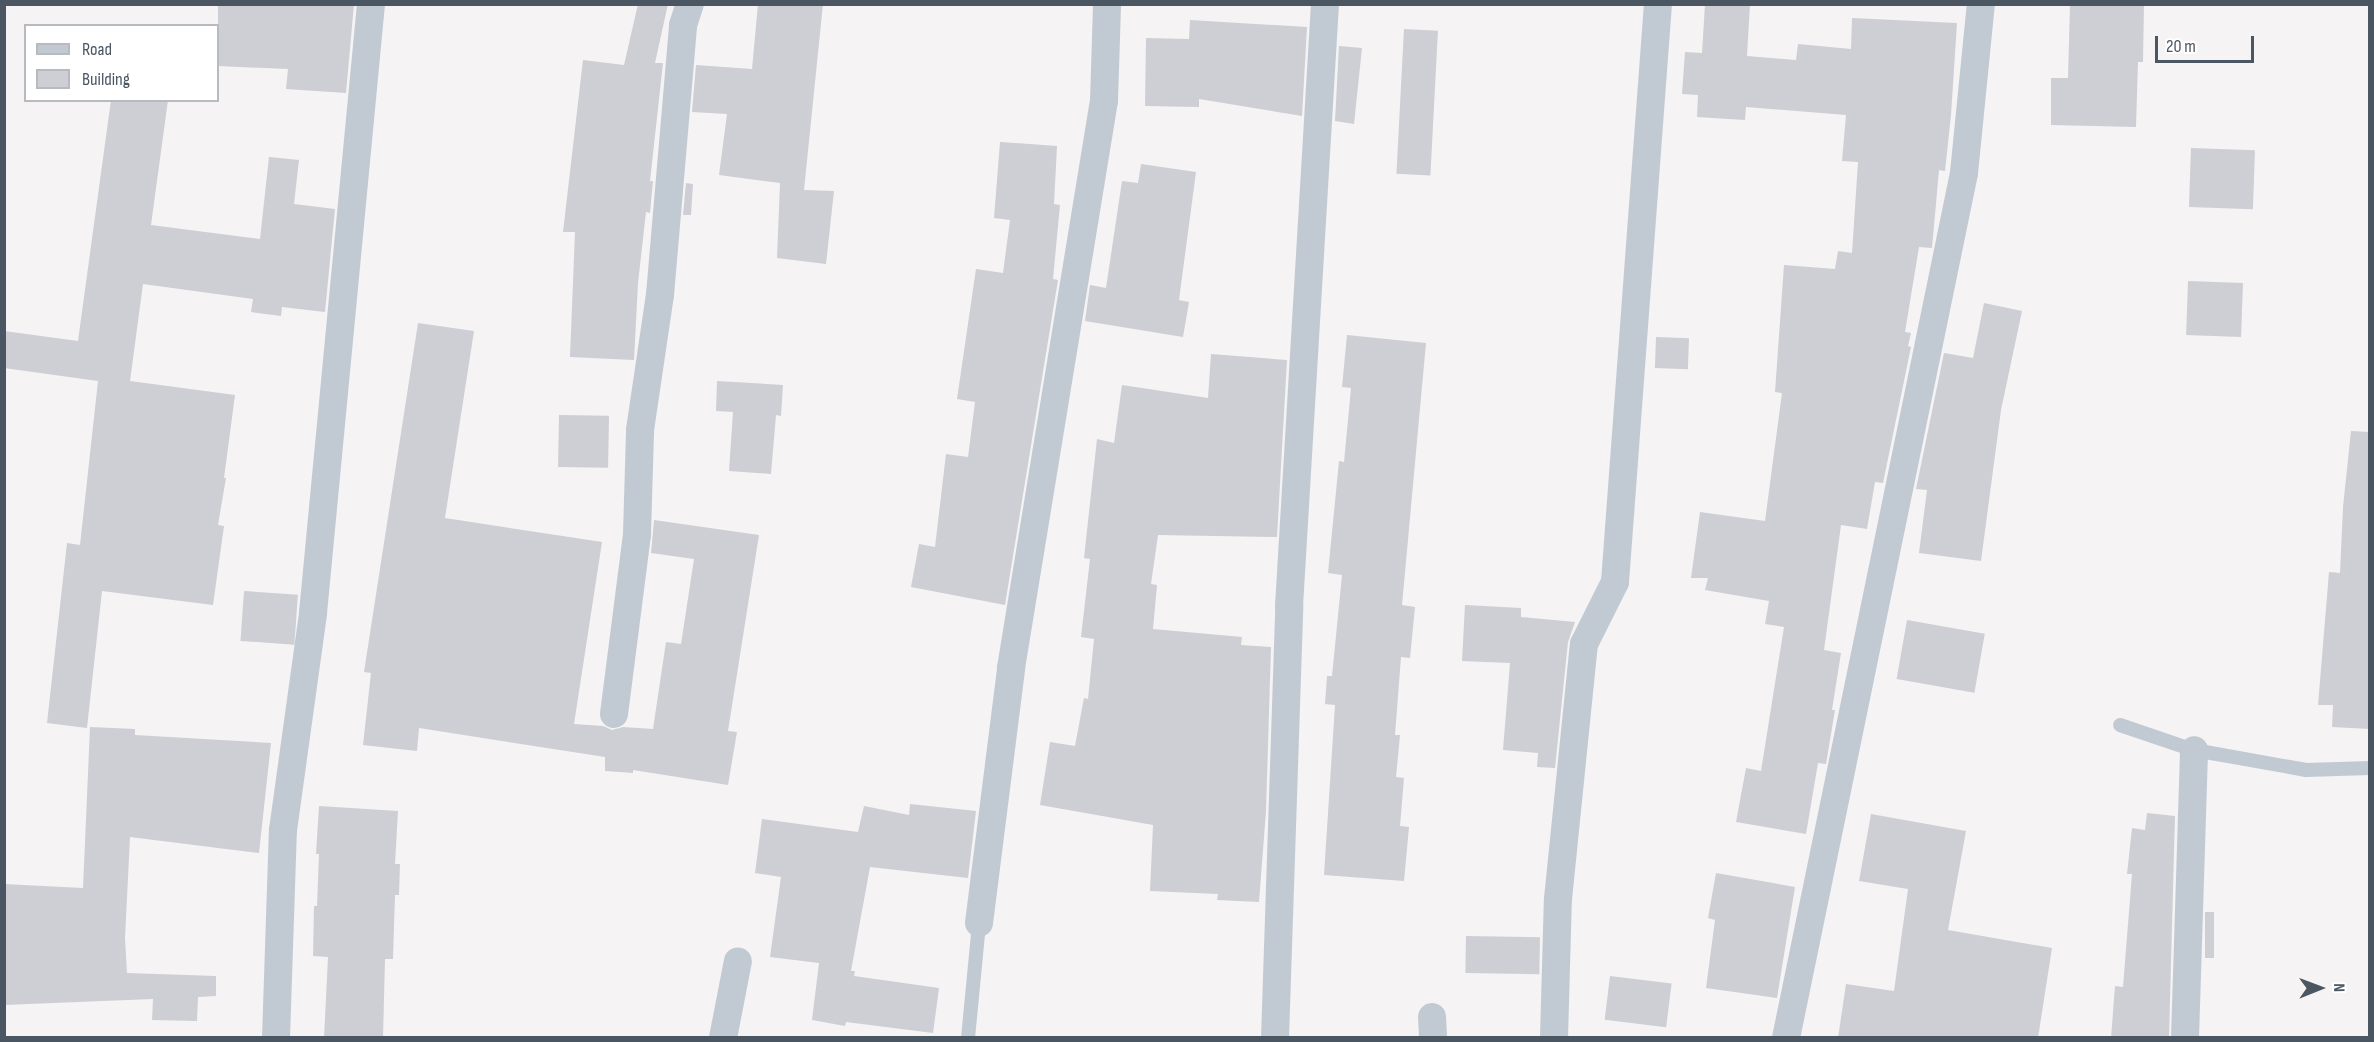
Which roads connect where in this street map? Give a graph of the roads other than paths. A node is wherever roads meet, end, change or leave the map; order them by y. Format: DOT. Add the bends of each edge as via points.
graph roads {
  1 [pos="371,4"];
  2 [pos="690,4"];
  3 [pos="1107,4"];
  4 [pos="1325,4"];
  5 [pos="1658,4"];
  6 [pos="1981,4"];
  7 [pos="614,714"];
  8 [pos="2120,725"];
  9 [pos="2194,750"];
  10 [pos="2370,768"];
  11 [pos="979,923"];
  12 [pos="738,961"];
  13 [pos="276,1038"];
  14 [pos="723,1038"];
  15 [pos="968,1038"];
  16 [pos="1275,1038"];
  17 [pos="1554,1038"];
  18 [pos="1786,1038"];
  19 [pos="2185,1038"];
  1 -- 13 [label="street" via="313,614 283,830"];
  2 -- 7 [label="street" via="683,26 660,295 640,430 638,534"];
  3 -- 11 [label="street" via="1104,101 1011,668"];
  4 -- 16 [label="street" via="1289,606"];
  5 -- 17 [label="street" via="1615,582 1584,644 1557,898"];
  6 -- 18 [label="street" via="1964,173"];
  8 -- 9 [label="lane"];
  9 -- 10 [label="lane" via="2306,770"];
  9 -- 19 [label="street"];
  11 -- 15 [label="lane"];
  12 -- 14 [label="street"];
}
